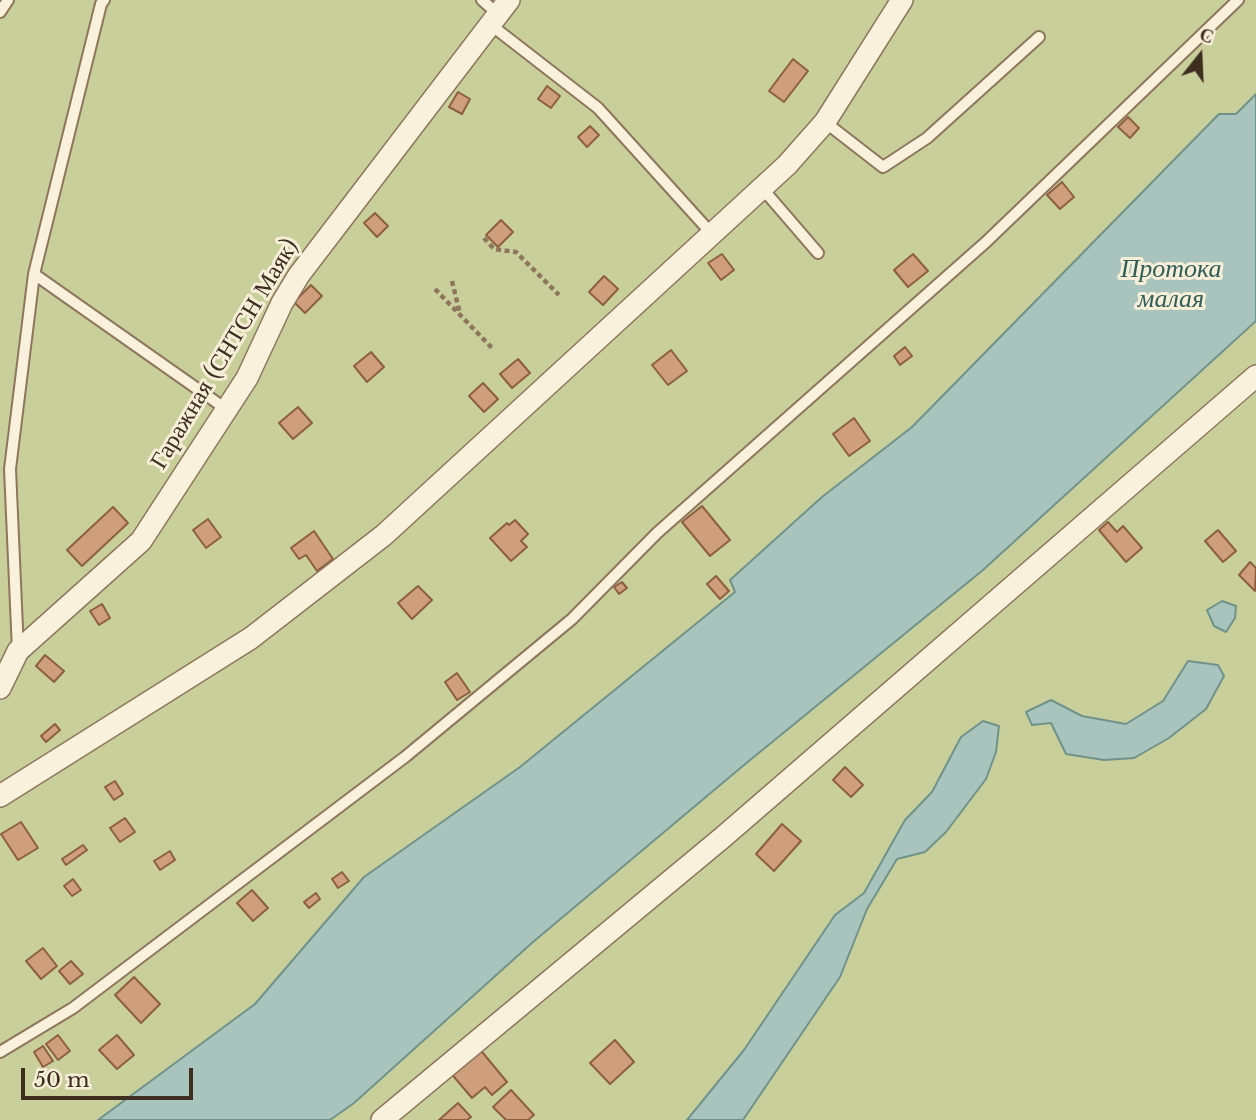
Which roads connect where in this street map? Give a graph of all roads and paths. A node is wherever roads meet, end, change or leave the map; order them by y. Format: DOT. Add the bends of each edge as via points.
graph roads {
  1 [pos="8,0"];
  2 [pos="104,0"];
  3 [pos="902,0"];
  4 [pos="1238,0"];
  5 [pos="495,10"];
  6 [pos="0,12"];
  7 [pos="1040,37"];
  8 [pos="825,122"];
  9 [pos="762,188"];
  10 [pos="712,234"];
  11 [pos="484,238"];
  12 [pos="818,253"];
  13 [pos="34,274"];
  14 [pos="452,281"];
  15 [pos="435,289"];
  16 [pos="559,295"];
  17 [pos="460,315"];
  18 [pos="492,348"];
  19 [pos="1256,376"];
  20 [pos="226,410"];
  21 [pos="18,650"];
  22 [pos="0,688"];
  23 [pos="0,796"];
  24 [pos="0,1052"];
  25 [pos="382,1120"];
  1 -- 6 [label="lane"];
  2 -- 13 [label="lane"];
  3 -- 8 [label="street"];
  4 -- 24 [label="lane" via="986,242 657,533 572,619 405,757 73,1008"];
  5 -- 10 [label="lane" via="598,108"];
  5 -- 20 [label="street, Гаражная (СНТСН Маяк)" via="299,275"];
  7 -- 8 [label="lane" via="927,138 883,167"];
  8 -- 9 [label="street"];
  9 -- 10 [label="street"];
  9 -- 12 [label="lane"];
  10 -- 23 [label="street" via="384,535 251,638"];
  11 -- 16 [label="path" via="494,249 516,252"];
  13 -- 20 [label="lane"];
  13 -- 21 [label="lane" via="10,469"];
  14 -- 17 [label="path"];
  15 -- 17 [label="path"];
  17 -- 18 [label="path"];
  19 -- 25 [label="street" via="733,829"];
  20 -- 21 [label="street, Гаражная (СНТСН Маяк)" via="142,541"];
  21 -- 22 [label="street, Гаражная (СНТСН Маяк)"];
}
